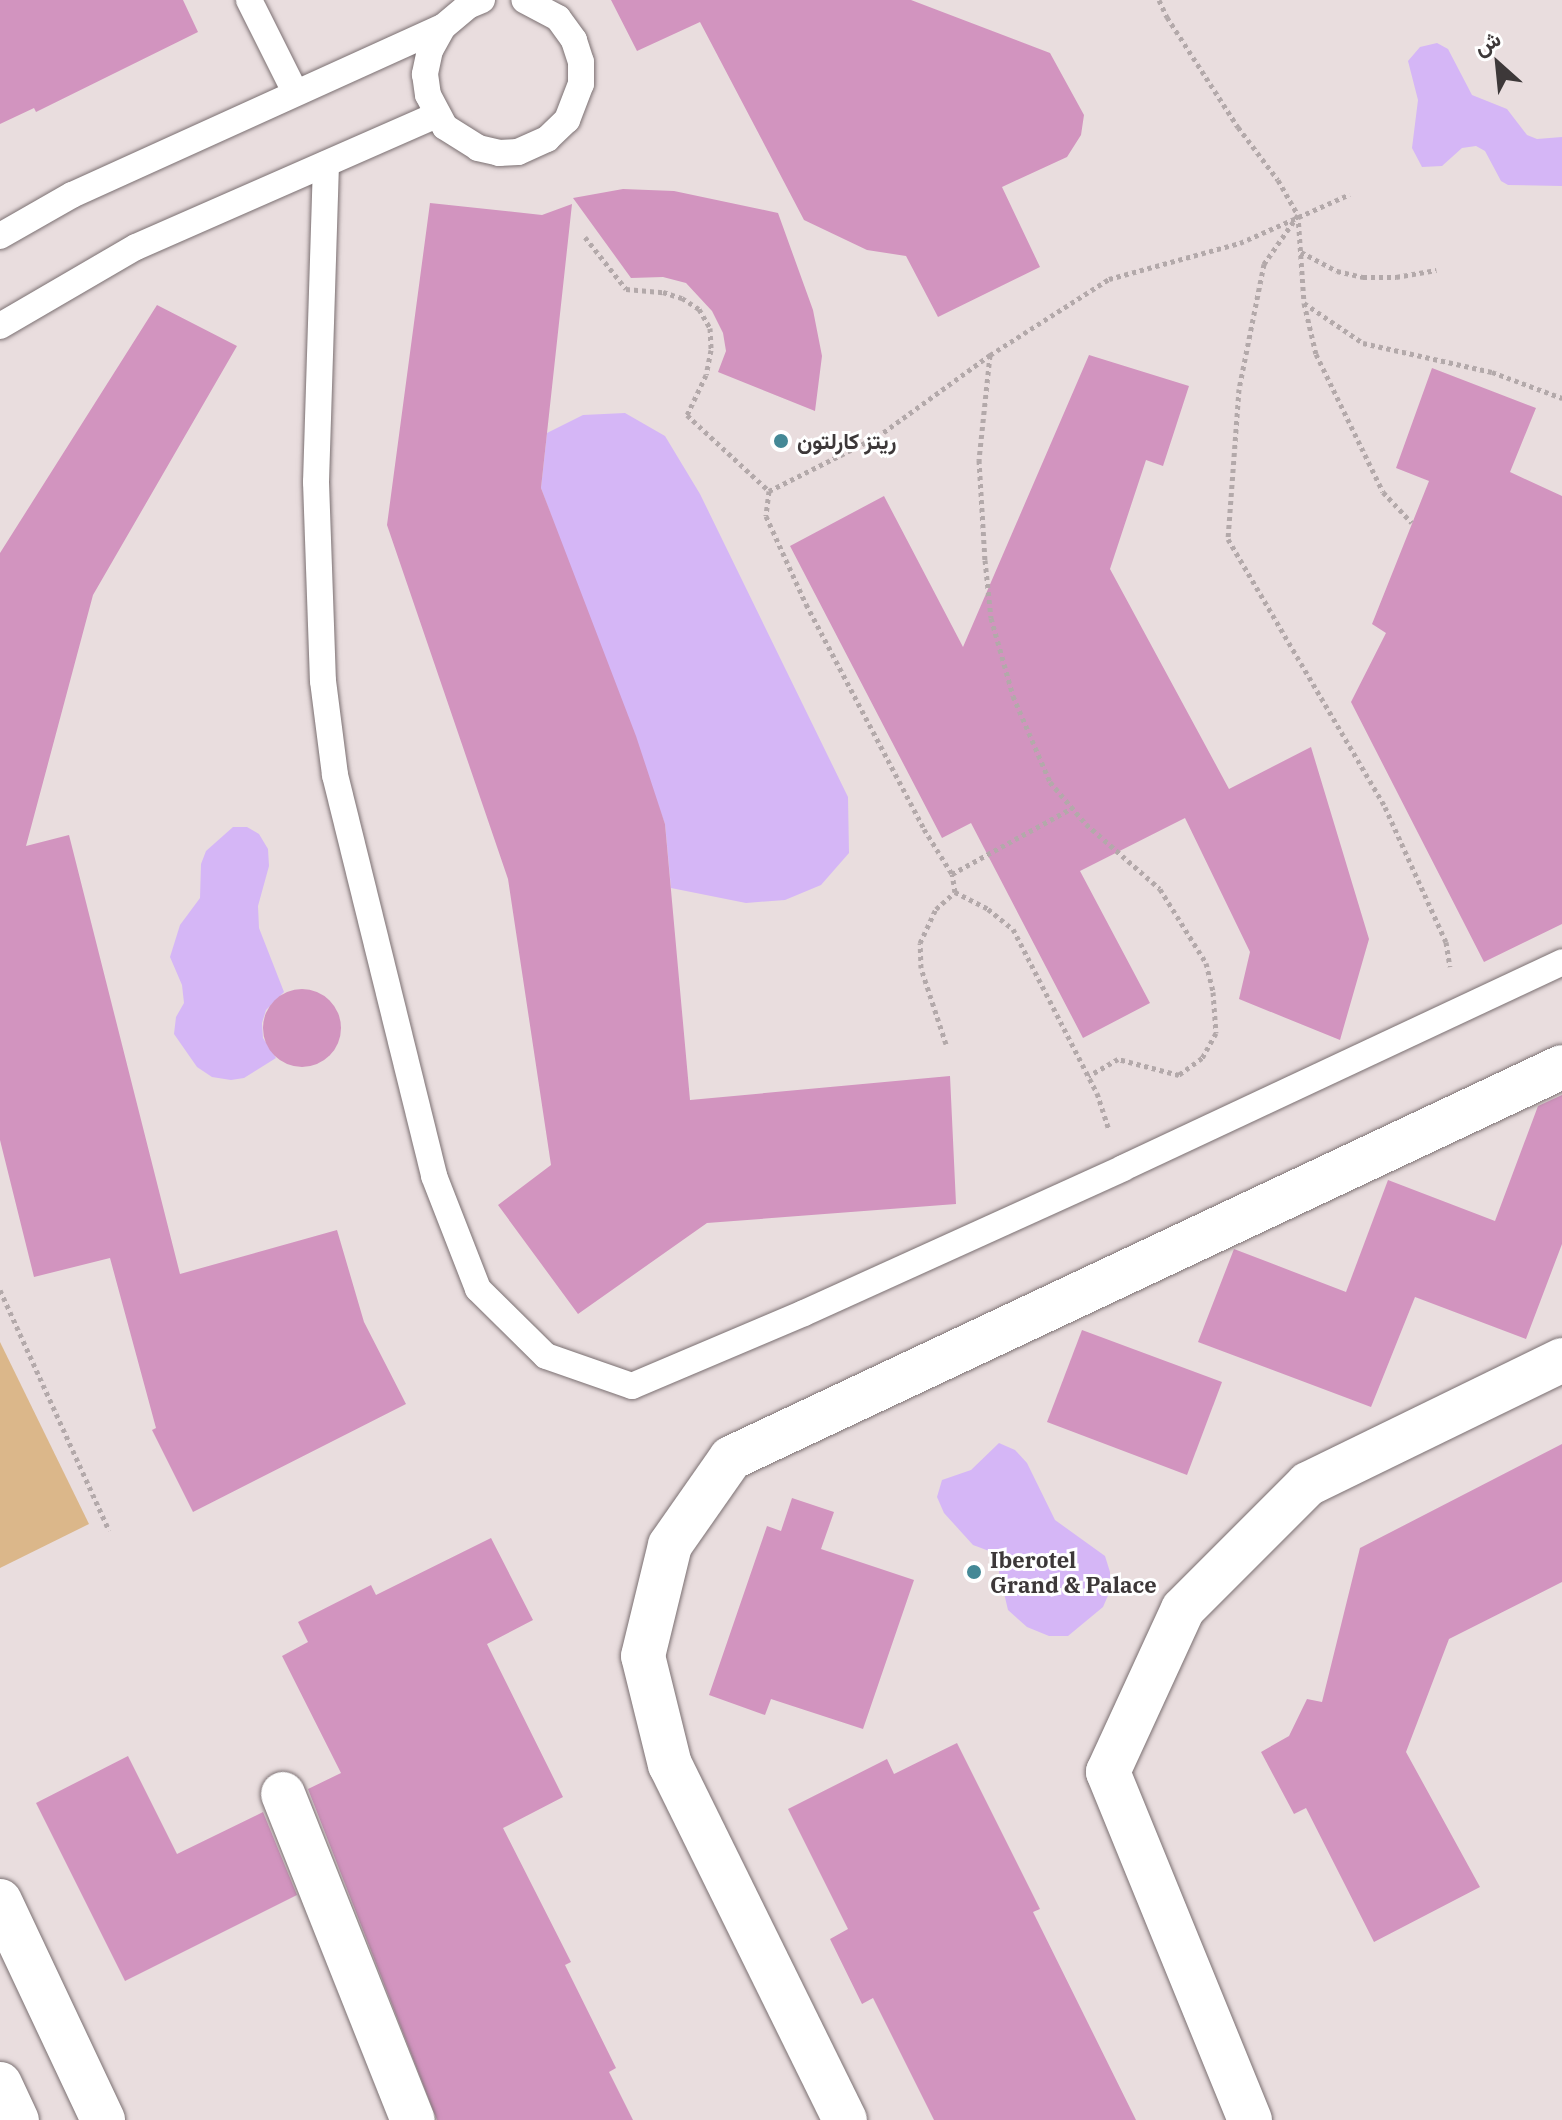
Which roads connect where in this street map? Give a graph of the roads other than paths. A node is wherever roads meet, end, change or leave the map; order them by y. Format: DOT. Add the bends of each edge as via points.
graph roads {
  1 [pos="249,0"];
  2 [pos="482,0"];
  3 [pos="524,0"];
  4 [pos="443,27"];
  5 [pos="295,92"];
  6 [pos="436,115"];
  7 [pos="326,164"];
  8 [pos="0,236"];
  9 [pos="0,326"];
  10 [pos="1562,962"];
  11 [pos="1562,1067"];
  12 [pos="1562,1360"];
  13 [pos="283,1794"];
  14 [pos="0,1901"];
  15 [pos="0,2084"];
  16 [pos="17,2120"];
  17 [pos="103,2120"];
  18 [pos="413,2120"];
  19 [pos="845,2120"];
  20 [pos="1250,2120"];
  1 -- 5 [label="lane"];
  2 -- 4 [label="lane"];
  3 -- 6 [label="lane" via="558,18 574,40 581,84 567,120 547,139 518,152 499,153 459,139"];
  4 -- 5 [label="lane"];
  4 -- 6 [label="lane" via="425,74"];
  5 -- 8 [label="lane" via="72,195"];
  6 -- 7 [label="lane"];
  7 -- 9 [label="lane" via="136,247"];
  7 -- 10 [label="lane" via="316,482 323,681 333,759 434,1176 478,1289 546,1356 632,1386 1123,1168"];
  11 -- 19 [label="street" via="731,1458 670,1545 643,1656 670,1765"];
  12 -- 20 [label="street" via="1308,1484 1183,1609 1108,1772"];
  13 -- 18 [label="street"];
  14 -- 17 [label="street"];
  15 -- 16 [label="street"];
}
